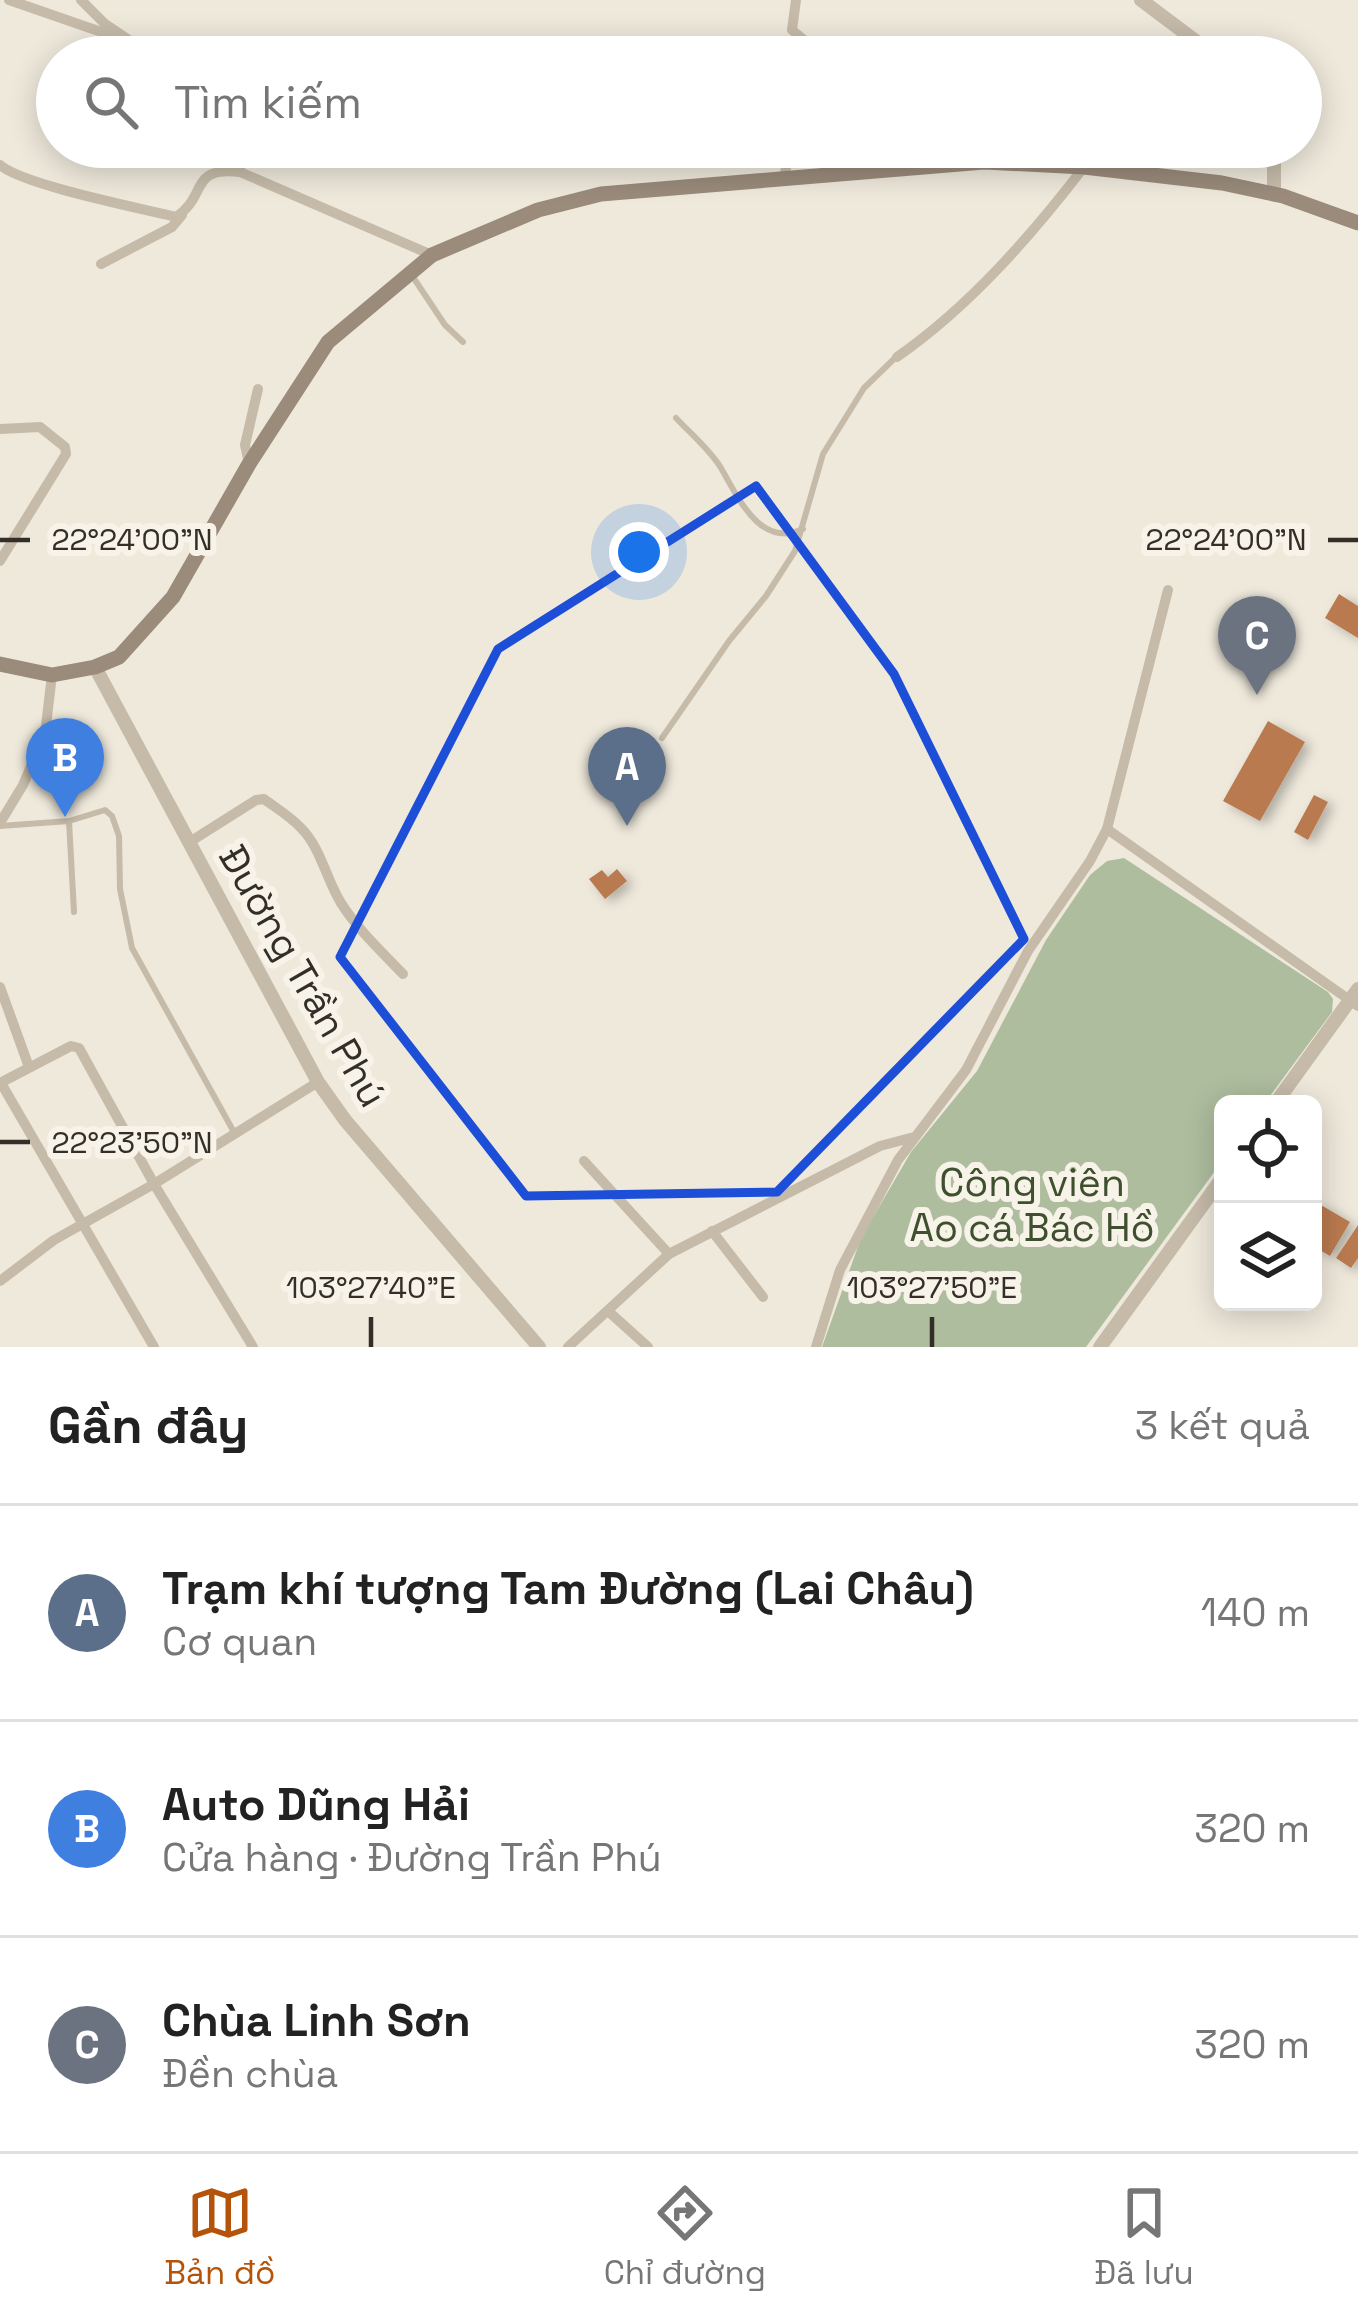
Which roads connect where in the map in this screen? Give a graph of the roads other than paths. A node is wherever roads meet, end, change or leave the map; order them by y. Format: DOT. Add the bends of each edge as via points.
graph roads {
  1 [pos="9,0"];
  2 [pos="81,0"];
  3 [pos="796,0"];
  4 [pos="1141,0"];
  5 [pos="113,36"];
  6 [pos="124,36"];
  7 [pos="799,36"];
  8 [pos="1189,36"];
  9 [pos="0,165"];
  10 [pos="241,168"];
  11 [pos="786,168"];
  12 [pos="902,168"];
  13 [pos="1083,168"];
  14 [pos="1093,168"];
  15 [pos="1274,168"];
  16 [pos="885,170"];
  17 [pos="241,172"];
  18 [pos="784,178"];
  19 [pos="1274,194"];
  20 [pos="182,215"];
  21 [pos="1358,223"];
  22 [pos="431,255"];
  23 [pos="101,264"];
  24 [pos="411,274"];
  25 [pos="463,342"];
  26 [pos="897,356"];
  27 [pos="258,389"];
  28 [pos="676,418"];
  29 [pos="0,429"];
  30 [pos="249,464"];
  31 [pos="802,529"];
  32 [pos="0,561"];
  33 [pos="1168,590"];
  34 [pos="0,664"];
  35 [pos="95,668"];
  36 [pos="52,675"];
  37 [pos="662,738"];
  38 [pos="69,821"];
  39 [pos="0,824"];
  40 [pos="1107,829"];
  41 [pos="188,843"];
  42 [pos="74,912"];
  43 [pos="403,974"];
  44 [pos="0,987"];
  45 [pos="1355,998"];
  46 [pos="29,1066"];
  47 [pos="318,1082"];
  48 [pos="0,1083"];
  49 [pos="1282,1095"];
  50 [pos="236,1134"];
  51 [pos="914,1137"];
  52 [pos="584,1161"];
  53 [pos="154,1184"];
  54 [pos="1214,1189"];
  55 [pos="84,1223"];
  56 [pos="712,1231"];
  57 [pos="669,1254"];
  58 [pos="0,1281"];
  59 [pos="763,1298"];
  60 [pos="608,1310"];
  61 [pos="154,1347"];
  62 [pos="253,1347"];
  63 [pos="539,1347"];
  64 [pos="568,1347"];
  65 [pos="648,1347"];
  66 [pos="816,1347"];
  67 [pos="1100,1347"];
  1 -- 5 [label="street"];
  2 -- 6 [label="street"];
  3 -- 7 [label="street" via="792,30"];
  4 -- 8 [label="street"];
  9 -- 20 [label="street"];
  10 -- 17 [label="street"];
  11 -- 18 [label="street"];
  12 -- 16 [label="main road"];
  13 -- 26 [label="street" via="958,308"];
  14 -- 19 [label="main road"];
  15 -- 19 [label="street"];
  16 -- 18 [label="main road"];
  17 -- 20 [label="street" via="207,175"];
  17 -- 22 [label="street"];
  18 -- 22 [label="main road" via="602,194 538,210"];
  19 -- 21 [label="main road"];
  20 -- 23 [label="street"];
  22 -- 24 [label="main road"];
  24 -- 25 [label="lane"];
  24 -- 30 [label="main road" via="328,342"];
  26 -- 31 [label="lane" via="864,388 823,454"];
  27 -- 30 [label="street" via="244,445"];
  28 -- 31 [label="lane" via="752,518 784,534"];
  29 -- 32 [label="street" via="40,427 66,454"];
  30 -- 35 [label="main road" via="173,597 119,657"];
  31 -- 37 [label="lane" via="766,596"];
  33 -- 40 [label="street"];
  34 -- 36 [label="main road"];
  35 -- 36 [label="main road"];
  35 -- 41 [label="street, Đường Trần Phú"];
  36 -- 39 [label="street" via="45,734"];
  38 -- 39 [label="lane"];
  38 -- 42 [label="lane"];
  38 -- 50 [label="lane" via="105,810 112,816 132,948"];
  40 -- 45 [label="street"];
  40 -- 51 [label="street" via="1028,951 966,1070"];
  41 -- 43 [label="street" via="264,799 302,828 341,904"];
  41 -- 47 [label="street, Đường Trần Phú"];
  44 -- 46 [label="street"];
  45 -- 49 [label="street"];
  46 -- 48 [label="street"];
  46 -- 53 [label="street" via="79,1048"];
  47 -- 50 [label="street"];
  47 -- 63 [label="street, Đường Trần Phú"];
  48 -- 55 [label="street"];
  50 -- 53 [label="street"];
  51 -- 56 [label="street" via="880,1146"];
  51 -- 66 [label="street" via="840,1270"];
  52 -- 57 [label="street"];
  53 -- 55 [label="street"];
  53 -- 62 [label="street"];
  54 -- 67 [label="street"];
  55 -- 58 [label="street"];
  55 -- 61 [label="street"];
  56 -- 57 [label="street"];
  56 -- 59 [label="street"];
  57 -- 60 [label="street"];
  60 -- 64 [label="street"];
  60 -- 65 [label="street"];
}
